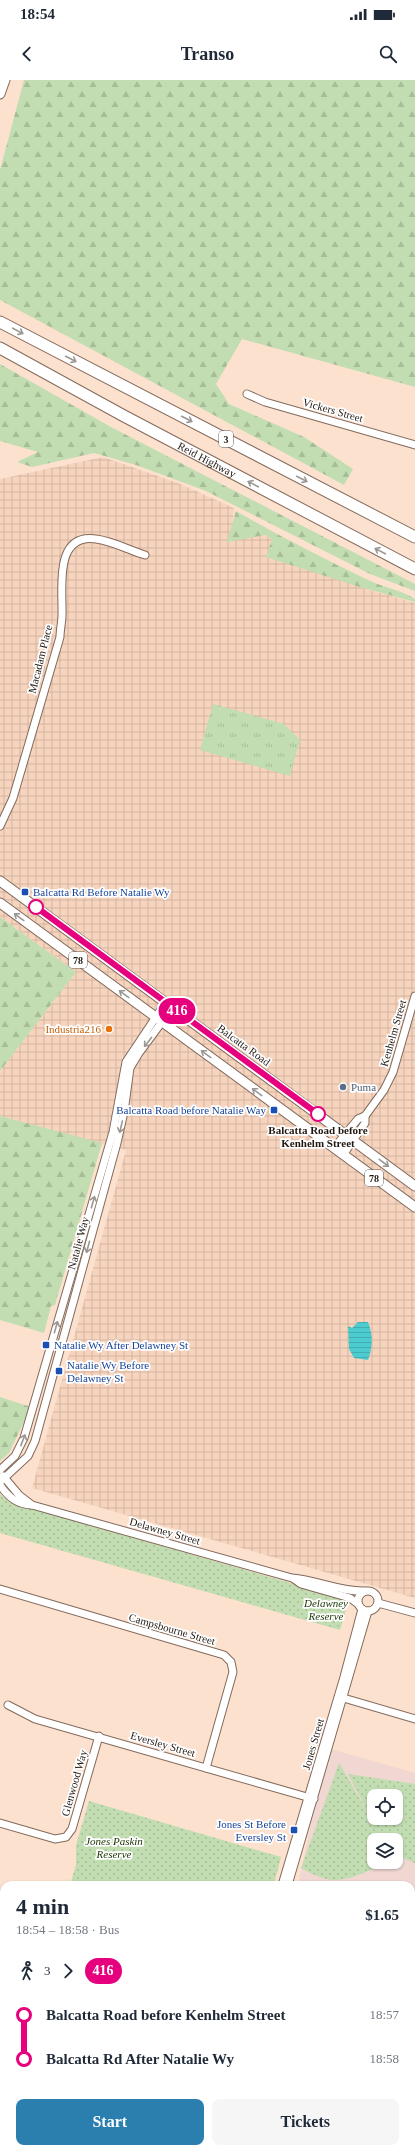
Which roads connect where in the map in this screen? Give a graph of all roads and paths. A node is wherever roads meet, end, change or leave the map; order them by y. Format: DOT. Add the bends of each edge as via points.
graph roads {
  1 [pos="5,80"];
  2 [pos="0,94"];
  3 [pos="0,322"];
  4 [pos="0,348"];
  5 [pos="247,394"];
  6 [pos="415,445"];
  7 [pos="415,537"];
  8 [pos="145,555"];
  9 [pos="415,569"];
  10 [pos="0,826"];
  11 [pos="0,881"];
  12 [pos="0,903"];
  13 [pos="415,996"];
  14 [pos="169,1005"];
  15 [pos="159,1019"];
  16 [pos="365,1116"];
  17 [pos="345,1134"];
  18 [pos="353,1140"];
  19 [pos="334,1148"];
  20 [pos="343,1155"];
  21 [pos="415,1186"];
  22 [pos="415,1207"];
  23 [pos="1,1476"];
  24 [pos="0,1485"];
  25 [pos="32,1505"];
  26 [pos="292,1578"];
  27 [pos="0,1589"];
  28 [pos="365,1591"];
  29 [pos="378,1603"];
  30 [pos="363,1608"];
  31 [pos="415,1613"];
  32 [pos="341,1697"];
  33 [pos="8,1705"];
  34 [pos="415,1719"];
  35 [pos="99,1736"];
  36 [pos="206,1768"];
  37 [pos="312,1798"];
  38 [pos="0,1823"];
  39 [pos="283,1881"];
  40 [pos="289,1881"];
  1 -- 2 [label="main road"];
  3 -- 7 [label="highway, 3, one-way"];
  9 -- 4 [label="highway, Reid Highway, one-way"];
  5 -- 6 [label="street, Vickers Street" via="265,402"];
  8 -- 10 [label="street, Macadam Place" via="96,539 76,542 67,553 61,574 60,637 13,798"];
  11 -- 14 [label="main road, Balcatta Road / 78"];
  15 -- 12 [label="main road, 78, one-way"];
  13 -- 16 [label="street, Kenhelm Street" via="393,1072 384,1090"];
  14 -- 15 [label="street, Natalie Way"];
  14 -- 17 [label="main road, Balcatta Road / 78"];
  19 -- 15 [label="main road, 78, one-way"];
  23 -- 15 [label="street, Natalie Way, one-way" via="24,1438 113,1132 126,1062"];
  15 -- 23 [label="street, Natalie Way, one-way" via="130,1068 117,1143 35,1441 28,1456"];
  16 -- 17 [label="street, Kenhelm Street" via="358,1119"];
  16 -- 18 [label="street, Kenhelm Street" via="365,1123"];
  17 -- 18 [label="main road, Balcatta Road / 78"];
  17 -- 19 [label="street, Kenhelm Street"];
  18 -- 20 [label="street, Kenhelm Street"];
  18 -- 21 [label="main road, Balcatta Road / 78, one-way"];
  19 -- 20 [label="main road, 78"];
  20 -- 22 [label="main road, 78"];
  23 -- 25 [label="street, Delawney Street" via="19,1496"];
  24 -- 25 [label="street, Delawney Street" via="15,1502"];
  25 -- 26 [label="street, Delawney Street"];
  26 -- 28 [label="street, Delawney Street" via="343,1590"];
  26 -- 30 [label="street, Delawney Street" via="301,1584 350,1598"];
  27 -- 36 [label="street, Campsbourne Street" via="224,1655 232,1662 233,1672"];
  28 -- 29 [label="street" via="376,1594"];
  28 -- 30 [label="street, Jones Street" via="360,1595"];
  29 -- 30 [label="street" via="376,1608"];
  29 -- 31 [label="street"];
  30 -- 32 [label="street, Jones Street"];
  32 -- 34 [label="street"];
  32 -- 37 [label="street, Jones Street"];
  33 -- 35 [label="street, Eversley Street" via="35,1719"];
  35 -- 36 [label="street, Eversley Street"];
  35 -- 38 [label="street, Glenwood Way" via="72,1829 66,1837 55,1838"];
  36 -- 37 [label="street, Eversley Street"];
  37 -- 39 [label="street, Jones Street"];
  37 -- 40 [label="street, Jones Street"];
}
